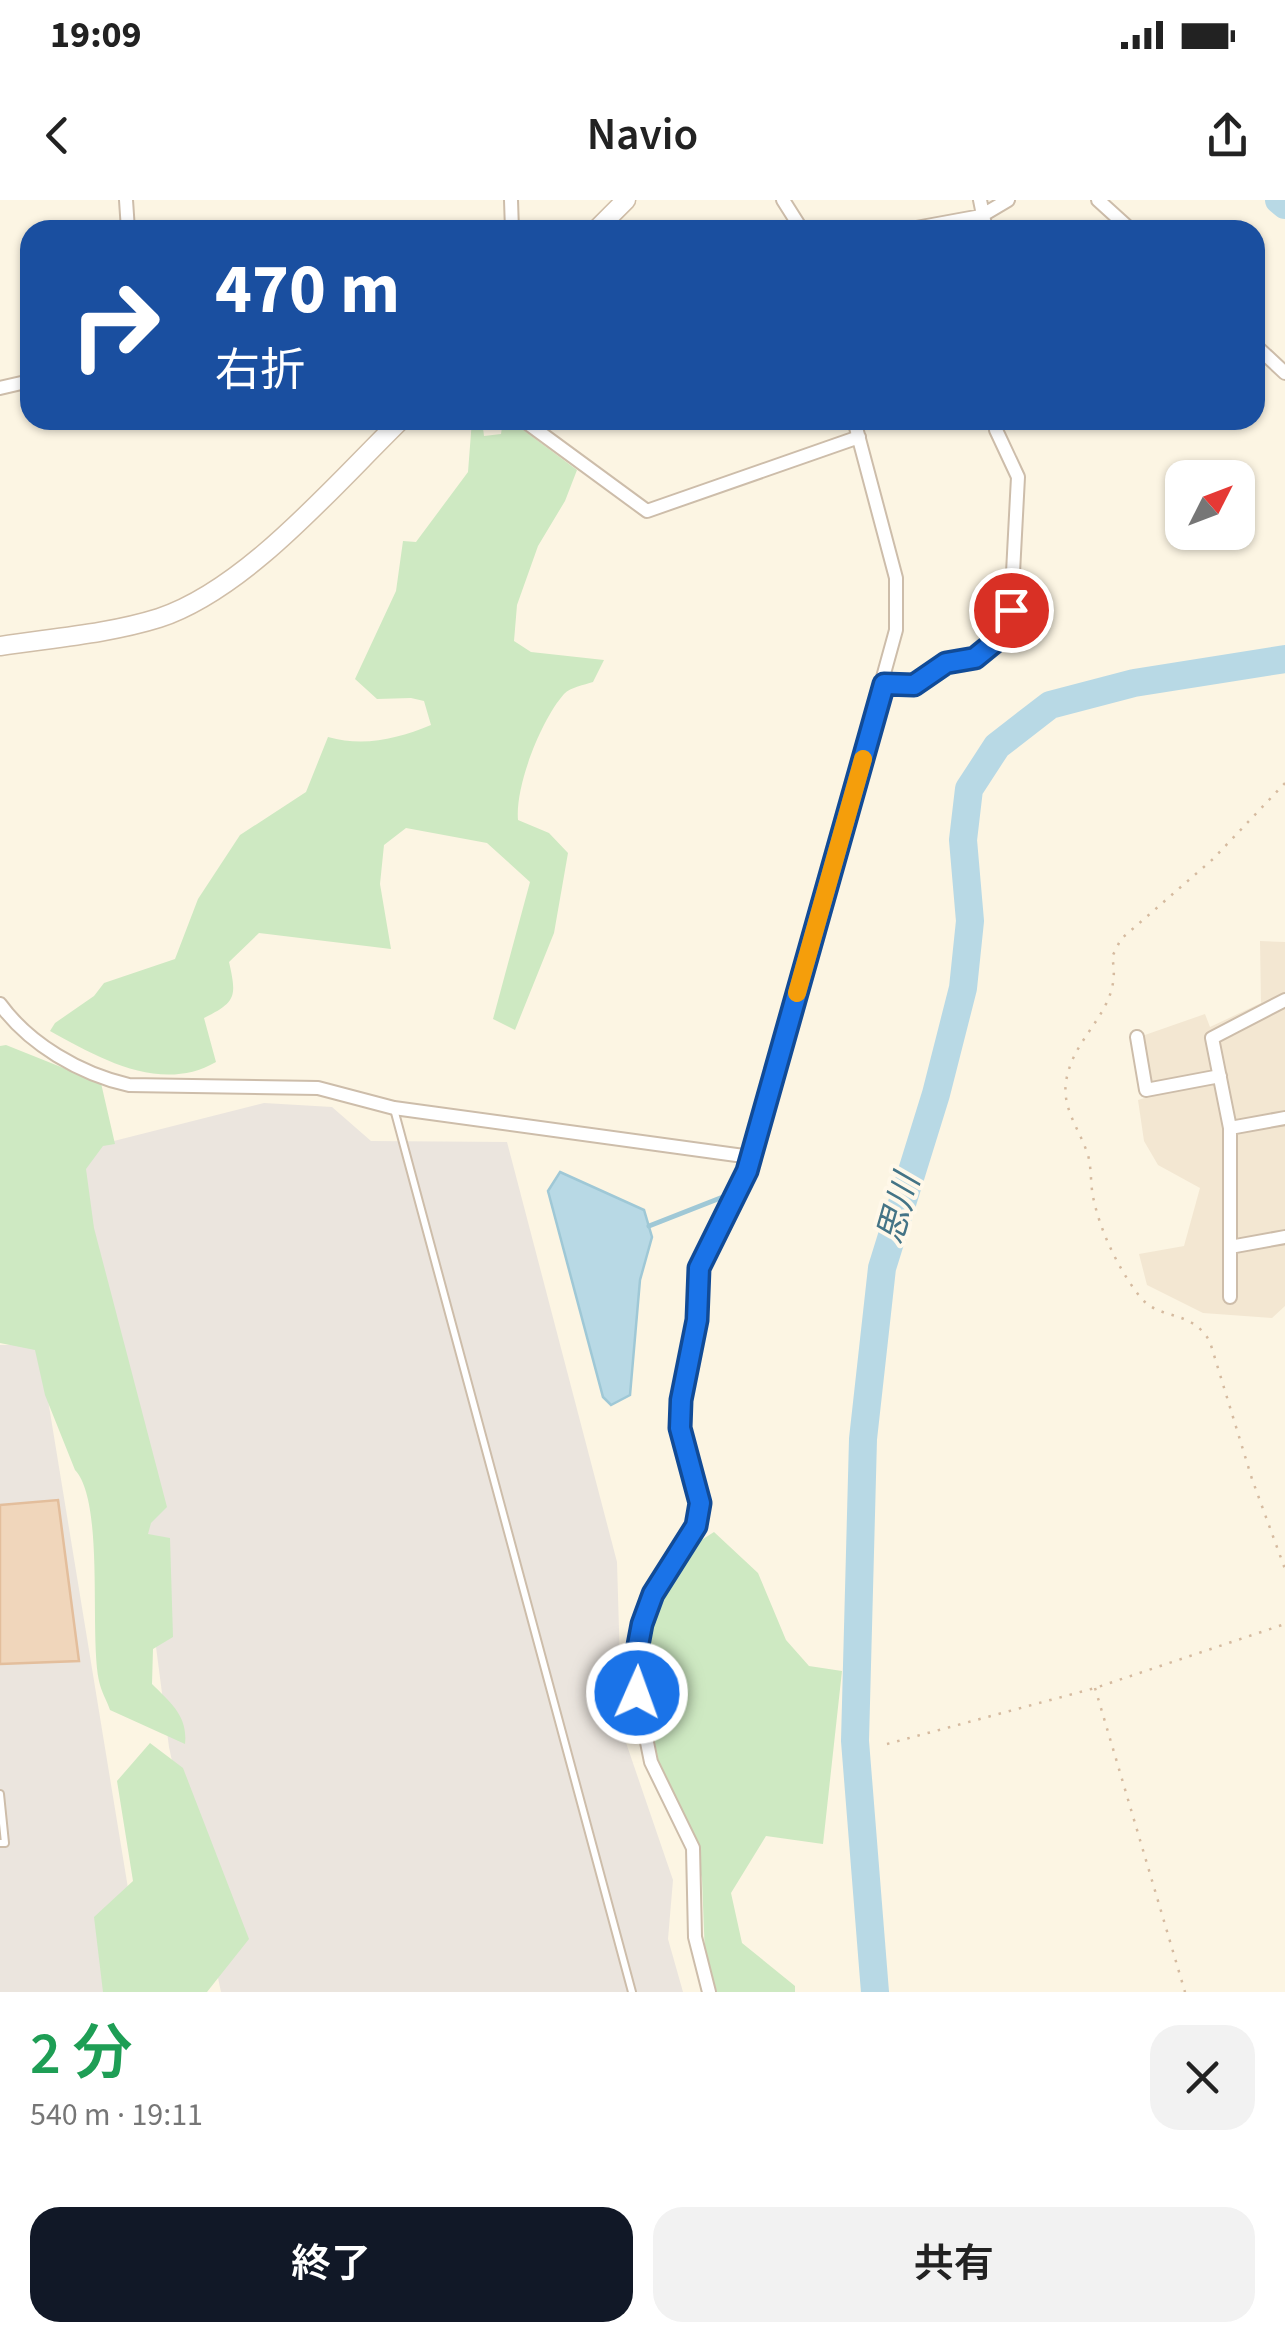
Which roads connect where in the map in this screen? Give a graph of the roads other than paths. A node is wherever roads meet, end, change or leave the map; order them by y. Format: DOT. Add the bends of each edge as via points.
graph roads {
  1 [pos="626,200"];
  2 [pos="1008,200"];
  3 [pos="1098,200"];
  4 [pos="606,220"];
  5 [pos="987,220"];
  6 [pos="1120,220"];
  7 [pos="1265,355"];
  8 [pos="1285,373"];
  9 [pos="391,430"];
  10 [pos="537,430"];
  11 [pos="856,430"];
  12 [pos="996,430"];
  13 [pos="858,437"];
  14 [pos="0,646"];
  15 [pos="884,684"];
  16 [pos="1285,1000"];
  17 [pos="0,1004"];
  18 [pos="1137,1038"];
  19 [pos="1220,1076"];
  20 [pos="394,1108"];
  21 [pos="1285,1118"];
  22 [pos="1230,1128"];
  23 [pos="751,1157"];
  24 [pos="1285,1237"];
  25 [pos="1230,1247"];
  26 [pos="1230,1297"];
  27 [pos="0,1794"];
  28 [pos="0,1844"];
  29 [pos="632,1992"];
  30 [pos="709,1992"];
  1 -- 4 [label="street"];
  2 -- 5 [label="street"];
  3 -- 6 [label="street"];
  7 -- 8 [label="street"];
  9 -- 14 [label="street" via="246,568 203,598 160,618"];
  10 -- 13 [label="street" via="647,511"];
  11 -- 13 [label="street"];
  12 -- 15 [label="street" via="1018,478 1011,610 997,640 975,658 946,663 914,685"];
  13 -- 15 [label="street" via="896,578 896,630"];
  15 -- 23 [label="street"];
  16 -- 19 [label="street" via="1212,1038"];
  17 -- 20 [label="street" via="16,1026 99,1078 129,1085 318,1088"];
  18 -- 19 [label="street" via="1146,1090"];
  19 -- 22 [label="street"];
  20 -- 23 [label="street"];
  20 -- 29 [label="lane"];
  21 -- 22 [label="street"];
  22 -- 25 [label="street"];
  23 -- 30 [label="street" via="699,1268 680,1428 700,1503 696,1526 653,1594 635,1661 651,1762 693,1848 696,1937"];
  24 -- 25 [label="street"];
  25 -- 26 [label="street"];
  27 -- 28 [label="lane" via="6,1843"];
}
